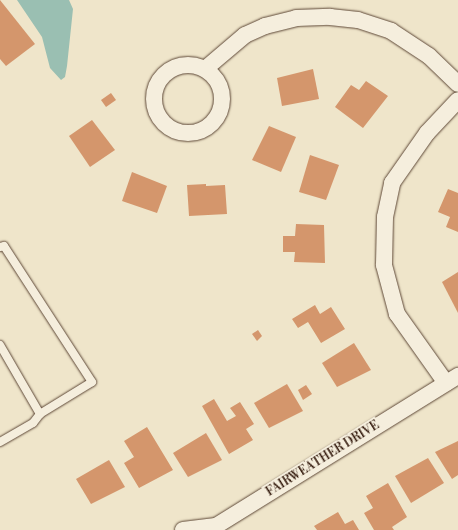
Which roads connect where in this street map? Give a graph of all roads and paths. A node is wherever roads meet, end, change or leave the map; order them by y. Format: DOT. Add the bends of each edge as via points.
graph roads {
  1 [pos="205,69"];
  2 [pos="458,84"];
  3 [pos="458,100"];
  4 [pos="0,247"];
  5 [pos="0,345"];
  6 [pos="452,379"];
  7 [pos="40,414"];
  8 [pos="0,442"];
  9 [pos="183,530"];
  1 -- 1 [label="street" via="190,64 173,68 158,81 153,102 158,117 169,128 184,133 202,130 216,118 222,99 216,79"];
  1 -- 2 [label="street" via="245,35 265,26 296,18 330,17 358,20 391,31 429,56"];
  3 -- 6 [label="street" via="427,133 392,183 385,217 384,265 397,314"];
  4 -- 7 [label="lane" via="4,246 92,382"];
  5 -- 7 [label="lane"];
  6 -- 9 [label="street, FAIRWEATHER DRIVE" via="216,526"];
  7 -- 8 [label="lane" via="33,423"];
}
